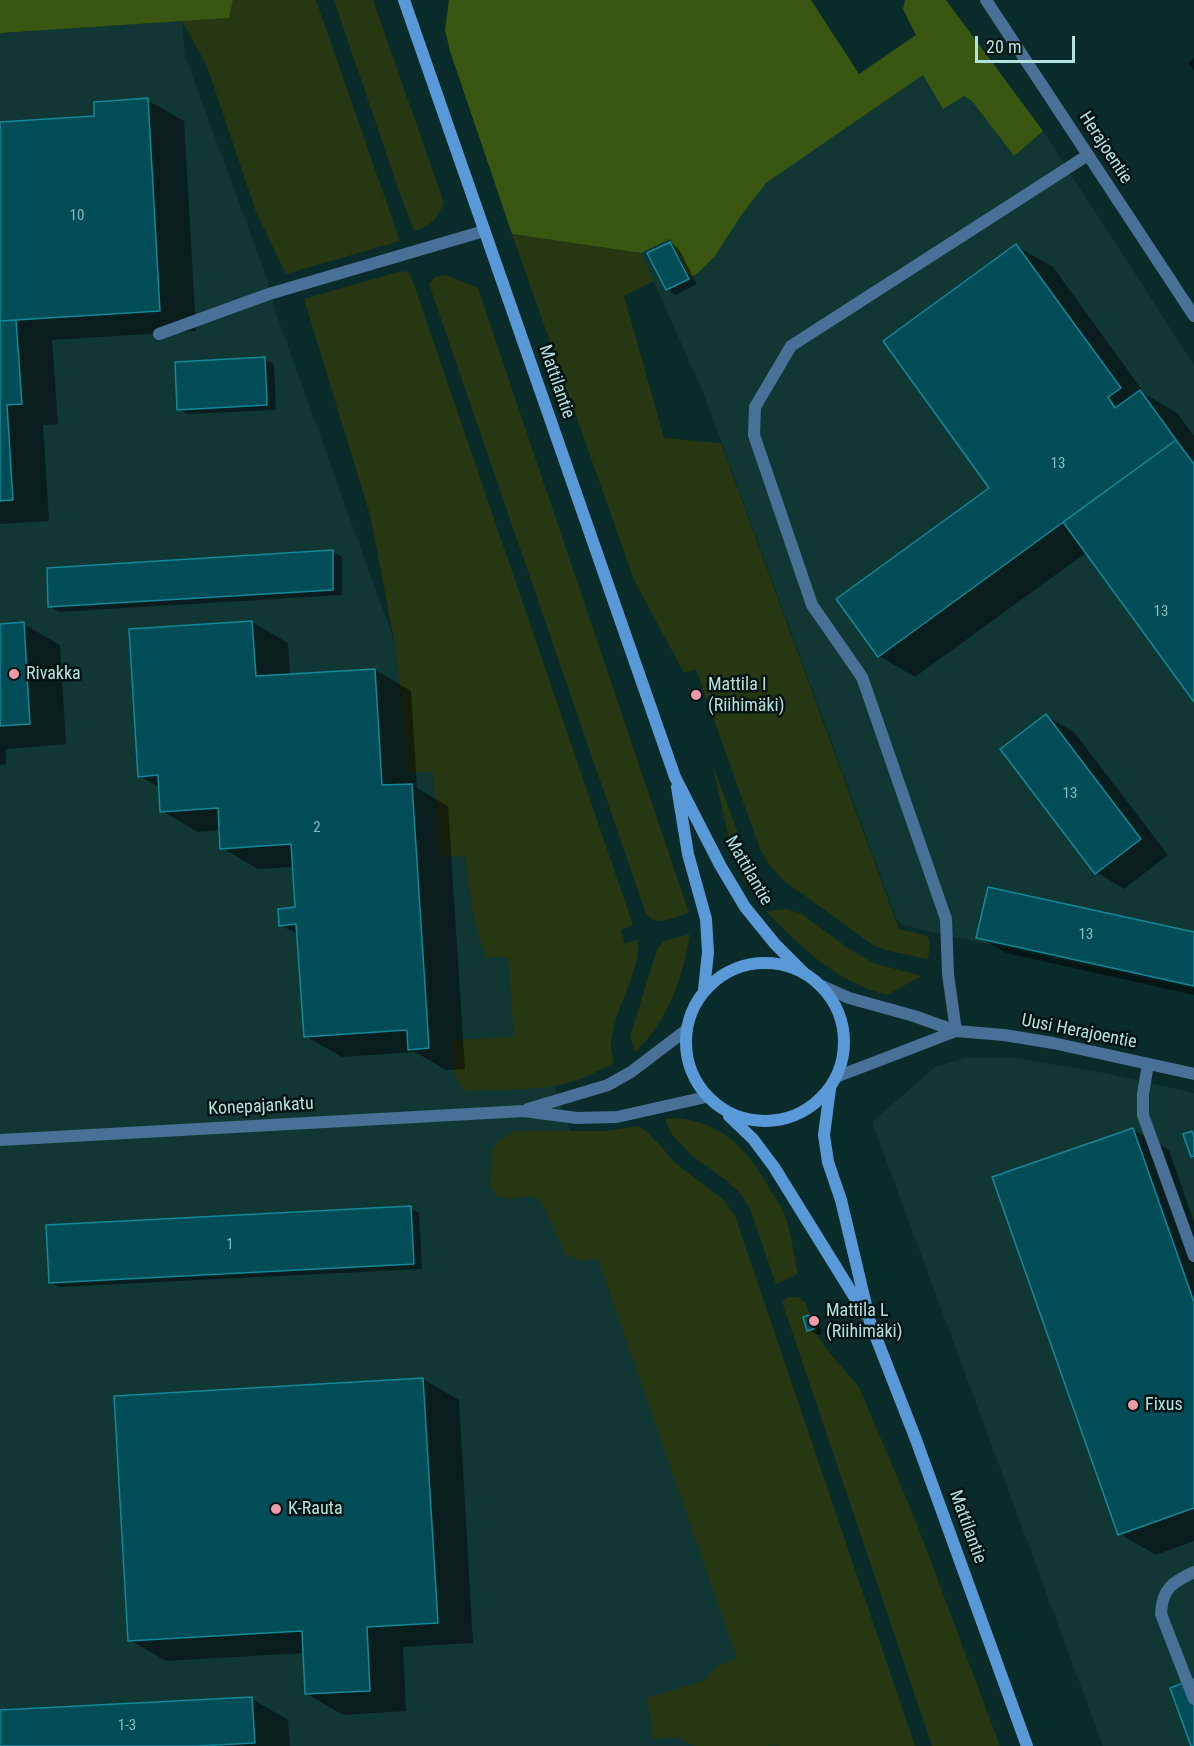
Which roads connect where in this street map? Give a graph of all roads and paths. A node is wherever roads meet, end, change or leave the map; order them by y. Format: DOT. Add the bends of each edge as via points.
graph roads {
  1 [pos="404,0"];
  2 [pos="986,0"];
  3 [pos="1088,155"];
  4 [pos="484,231"];
  5 [pos="1194,316"];
  6 [pos="159,334"];
  7 [pos="675,777"];
  8 [pos="804,973"];
  9 [pos="822,986"];
  10 [pos="704,990"];
  11 [pos="685,1031"];
  12 [pos="957,1031"];
  13 [pos="1149,1064"];
  14 [pos="1194,1074"];
  15 [pos="836,1077"];
  16 [pos="830,1089"];
  17 [pos="706,1097"];
  18 [pos="524,1110"];
  19 [pos="725,1112"];
  20 [pos="0,1140"];
  21 [pos="1194,1256"];
  22 [pos="870,1322"];
  23 [pos="1194,1572"];
  24 [pos="1194,1699"];
  25 [pos="1027,1746"];
  1 -- 4 [label="street, Mattilantie"];
  2 -- 3 [label="street, Herajoentie"];
  3 -- 5 [label="street, Herajoentie"];
  3 -- 12 [label="street" via="791,346 754,406 754,435 812,604 862,677 946,919 948,974"];
  4 -- 6 [label="street" via="269,294"];
  4 -- 7 [label="street, Mattilantie"];
  7 -- 8 [label="street, Mattilantie" via="745,907"];
  7 -- 10 [label="street, Mattilantie" via="688,854 706,919"];
  8 -- 9 [label="street"];
  8 -- 10 [label="street" via="784,965 740,966"];
  9 -- 12 [label="street, Uusi Herajoentie" via="849,999"];
  9 -- 15 [label="street" via="842,1024 844,1046"];
  10 -- 11 [label="street"];
  11 -- 17 [label="street" via="686,1055 693,1077"];
  11 -- 18 [label="street, Konepajankatu" via="632,1072 608,1085"];
  12 -- 13 [label="street, Uusi Herajoentie" via="1053,1043"];
  12 -- 15 [label="street, Uusi Herajoentie"];
  13 -- 14 [label="street, Uusi Herajoentie"];
  13 -- 21 [label="street" via="1143,1115"];
  15 -- 16 [label="street"];
  16 -- 19 [label="street" via="814,1106 793,1117 770,1122 747,1120"];
  16 -- 22 [label="street, Mattilantie" via="824,1135 828,1162"];
  17 -- 18 [label="street, Konepajankatu" via="617,1117 577,1118"];
  17 -- 19 [label="street"];
  18 -- 20 [label="street, Konepajankatu"];
  19 -- 22 [label="street, Mattilantie" via="774,1167"];
  22 -- 25 [label="street, Mattilantie"];
  23 -- 24 [label="street" via="1170,1585 1161,1604 1161,1614"];
}
